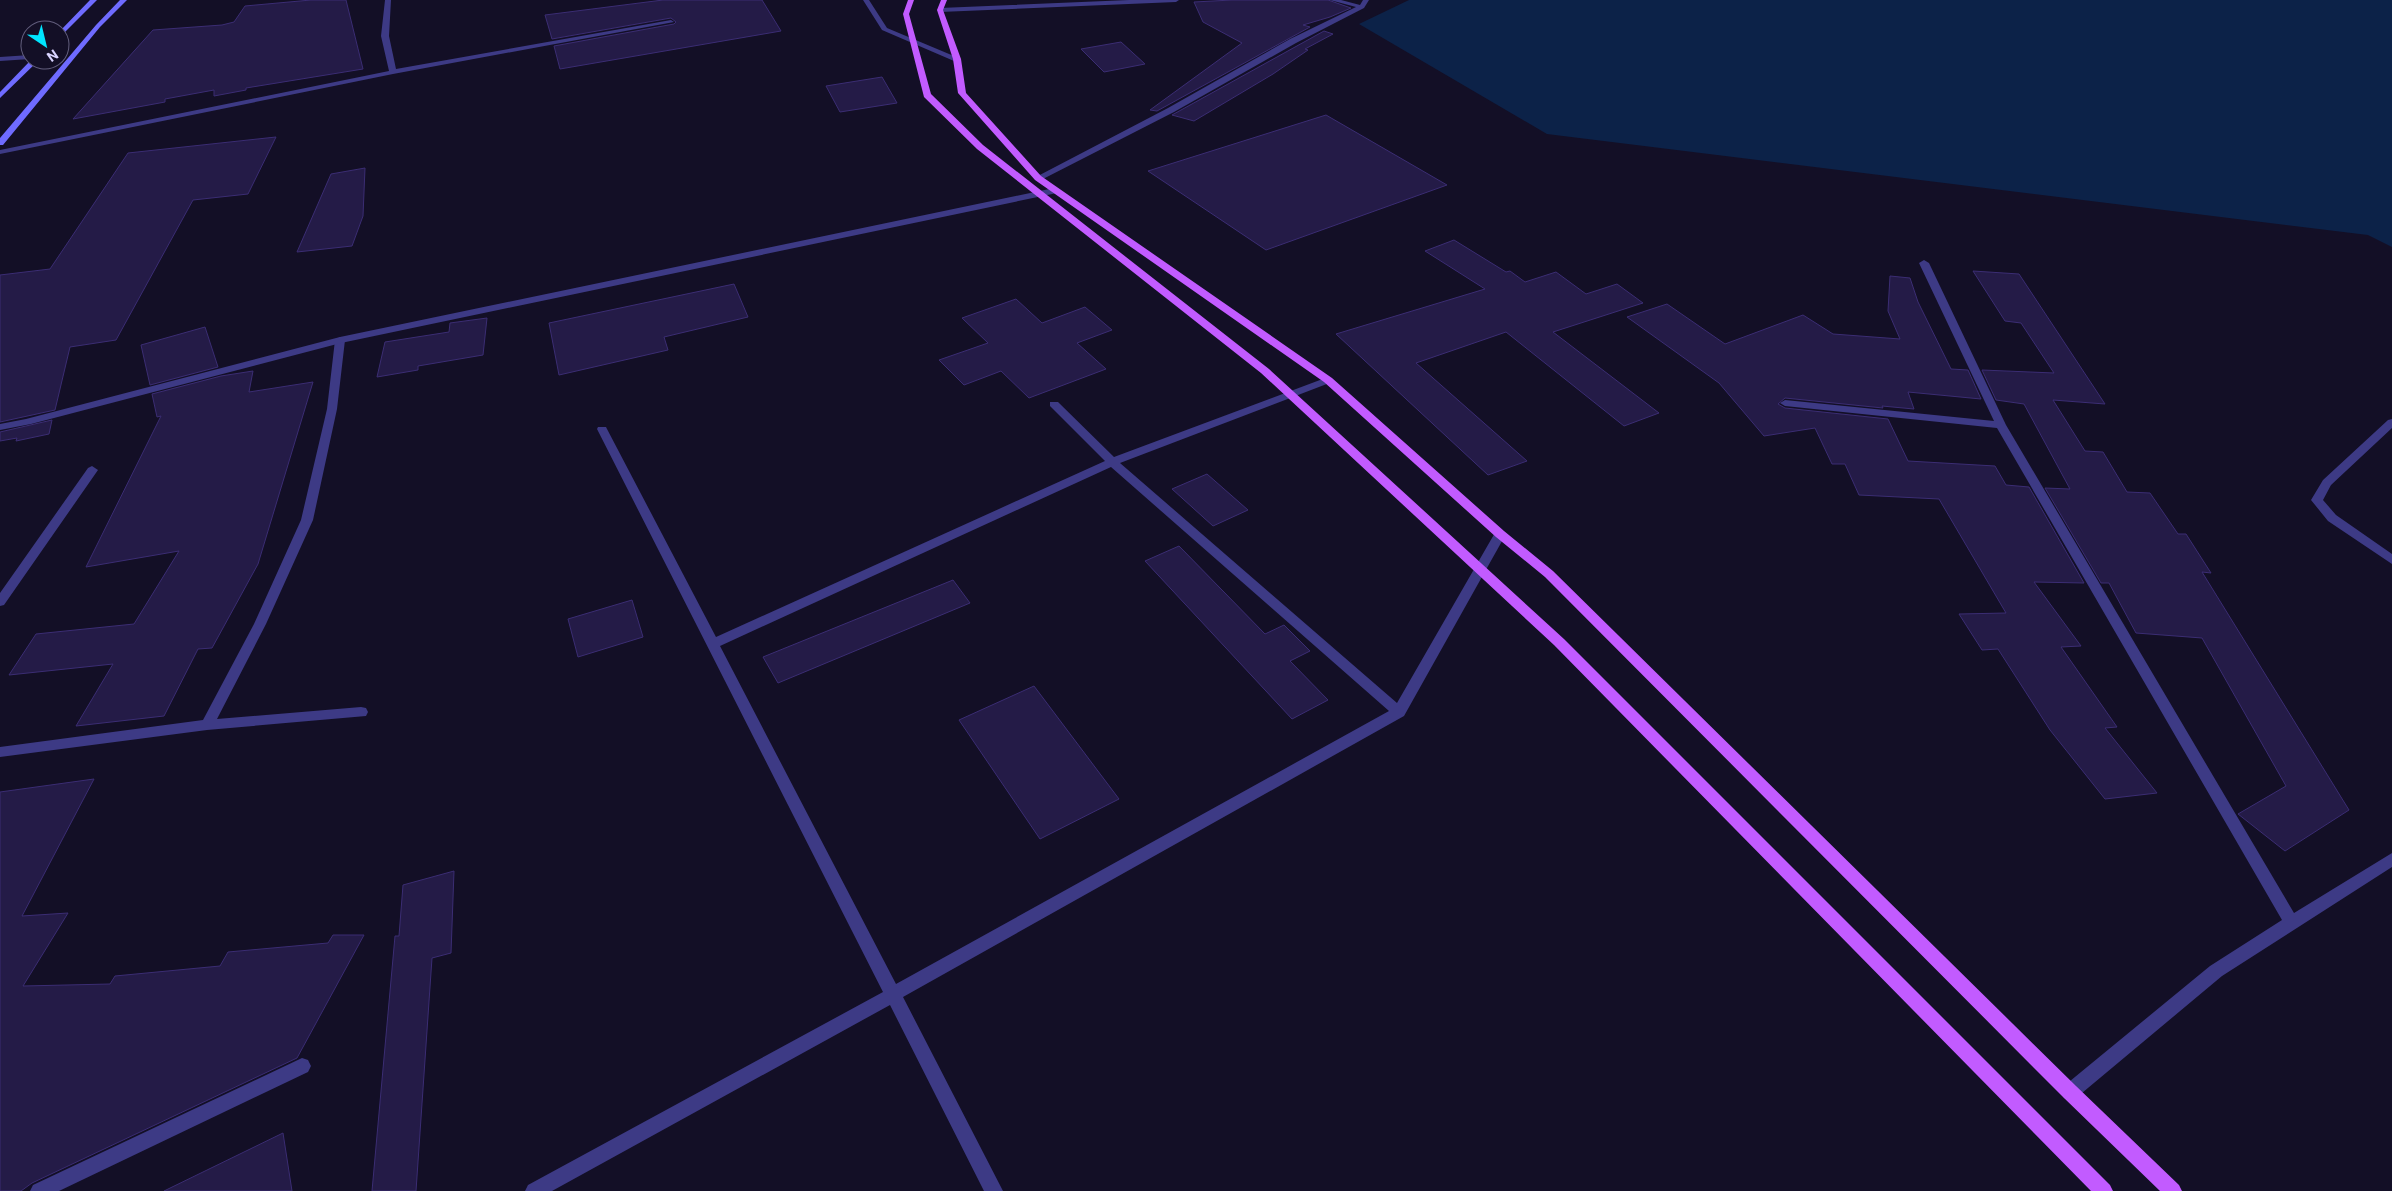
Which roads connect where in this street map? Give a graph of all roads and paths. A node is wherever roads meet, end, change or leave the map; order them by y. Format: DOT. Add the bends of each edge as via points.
graph roads {
  1 [pos="94,0"];
  2 [pos="124,0"];
  3 [pos="388,0"];
  4 [pos="866,0"];
  5 [pos="911,0"];
  6 [pos="1176,0"];
  7 [pos="1333,0"];
  8 [pos="1364,4"];
  9 [pos="942,5"];
  10 [pos="671,22"];
  11 [pos="70,25"];
  12 [pos="913,41"];
  13 [pos="20,57"];
  14 [pos="0,58"];
  15 [pos="957,59"];
  16 [pos="25,70"];
  17 [pos="393,72"];
  18 [pos="1,94"];
  19 [pos="0,143"];
  20 [pos="0,152"];
  21 [pos="1038,178"];
  22 [pos="1054,191"];
  23 [pos="1039,194"];
  24 [pos="1924,263"];
  25 [pos="340,340"];
  26 [pos="1328,380"];
  27 [pos="1290,394"];
  28 [pos="1785,403"];
  29 [pos="1054,404"];
  30 [pos="2392,422"];
  31 [pos="2001,426"];
  32 [pos="0,427"];
  33 [pos="602,429"];
  34 [pos="1112,462"];
  35 [pos="92,470"];
  36 [pos="1500,534"];
  37 [pos="2392,560"];
  38 [pos="1480,569"];
  39 [pos="0,602"];
  40 [pos="712,644"];
  41 [pos="361,712"];
  42 [pos="1399,712"];
  43 [pos="207,725"];
  44 [pos="0,752"];
  45 [pos="2392,859"];
  46 [pos="2292,923"];
  47 [pos="892,995"];
  48 [pos="302,1066"];
  49 [pos="2070,1092"];
  50 [pos="39,1191"];
  51 [pos="534,1191"];
  52 [pos="994,1191"];
  53 [pos="2104,1191"];
  54 [pos="2173,1191"];
  1 -- 11 [label="main road"];
  2 -- 19 [label="main road" via="98,26"];
  3 -- 17 [label="street" via="385,36"];
  4 -- 12 [label="street" via="884,29"];
  5 -- 12 [label="main road" via="906,14"];
  6 -- 9 [label="street"];
  7 -- 8 [label="street"];
  8 -- 21 [label="street" via="1171,110"];
  9 -- 15 [label="main road"];
  10 -- 17 [label="street"];
  12 -- 15 [label="street"];
  12 -- 23 [label="main road" via="927,95 980,147"];
  13 -- 14 [label="street"];
  15 -- 21 [label="main road" via="962,93"];
  16 -- 18 [label="main road"];
  17 -- 20 [label="street"];
  21 -- 22 [label="main road"];
  22 -- 23 [label="street"];
  22 -- 26 [label="main road"];
  23 -- 25 [label="street"];
  23 -- 27 [label="main road"];
  24 -- 31 [label="street"];
  25 -- 32 [label="street"];
  25 -- 43 [label="street" via="332,409 307,520 260,624"];
  26 -- 27 [label="street"];
  26 -- 36 [label="main road"];
  27 -- 34 [label="street"];
  27 -- 38 [label="main road"];
  28 -- 31 [label="street"];
  29 -- 34 [label="street"];
  30 -- 37 [label="street" via="2327,484 2317,500 2332,518"];
  31 -- 46 [label="street"];
  33 -- 40 [label="street"];
  34 -- 40 [label="street"];
  34 -- 42 [label="street"];
  35 -- 39 [label="street"];
  36 -- 38 [label="street"];
  36 -- 49 [label="main road" via="1549,574"];
  38 -- 42 [label="street"];
  38 -- 53 [label="main road" via="1560,642"];
  40 -- 47 [label="street"];
  41 -- 43 [label="street"];
  42 -- 47 [label="street"];
  43 -- 44 [label="street"];
  45 -- 46 [label="street"];
  46 -- 49 [label="street" via="2216,971"];
  47 -- 51 [label="street"];
  47 -- 52 [label="street"];
  48 -- 50 [label="street"];
  49 -- 54 [label="main road"];
}
